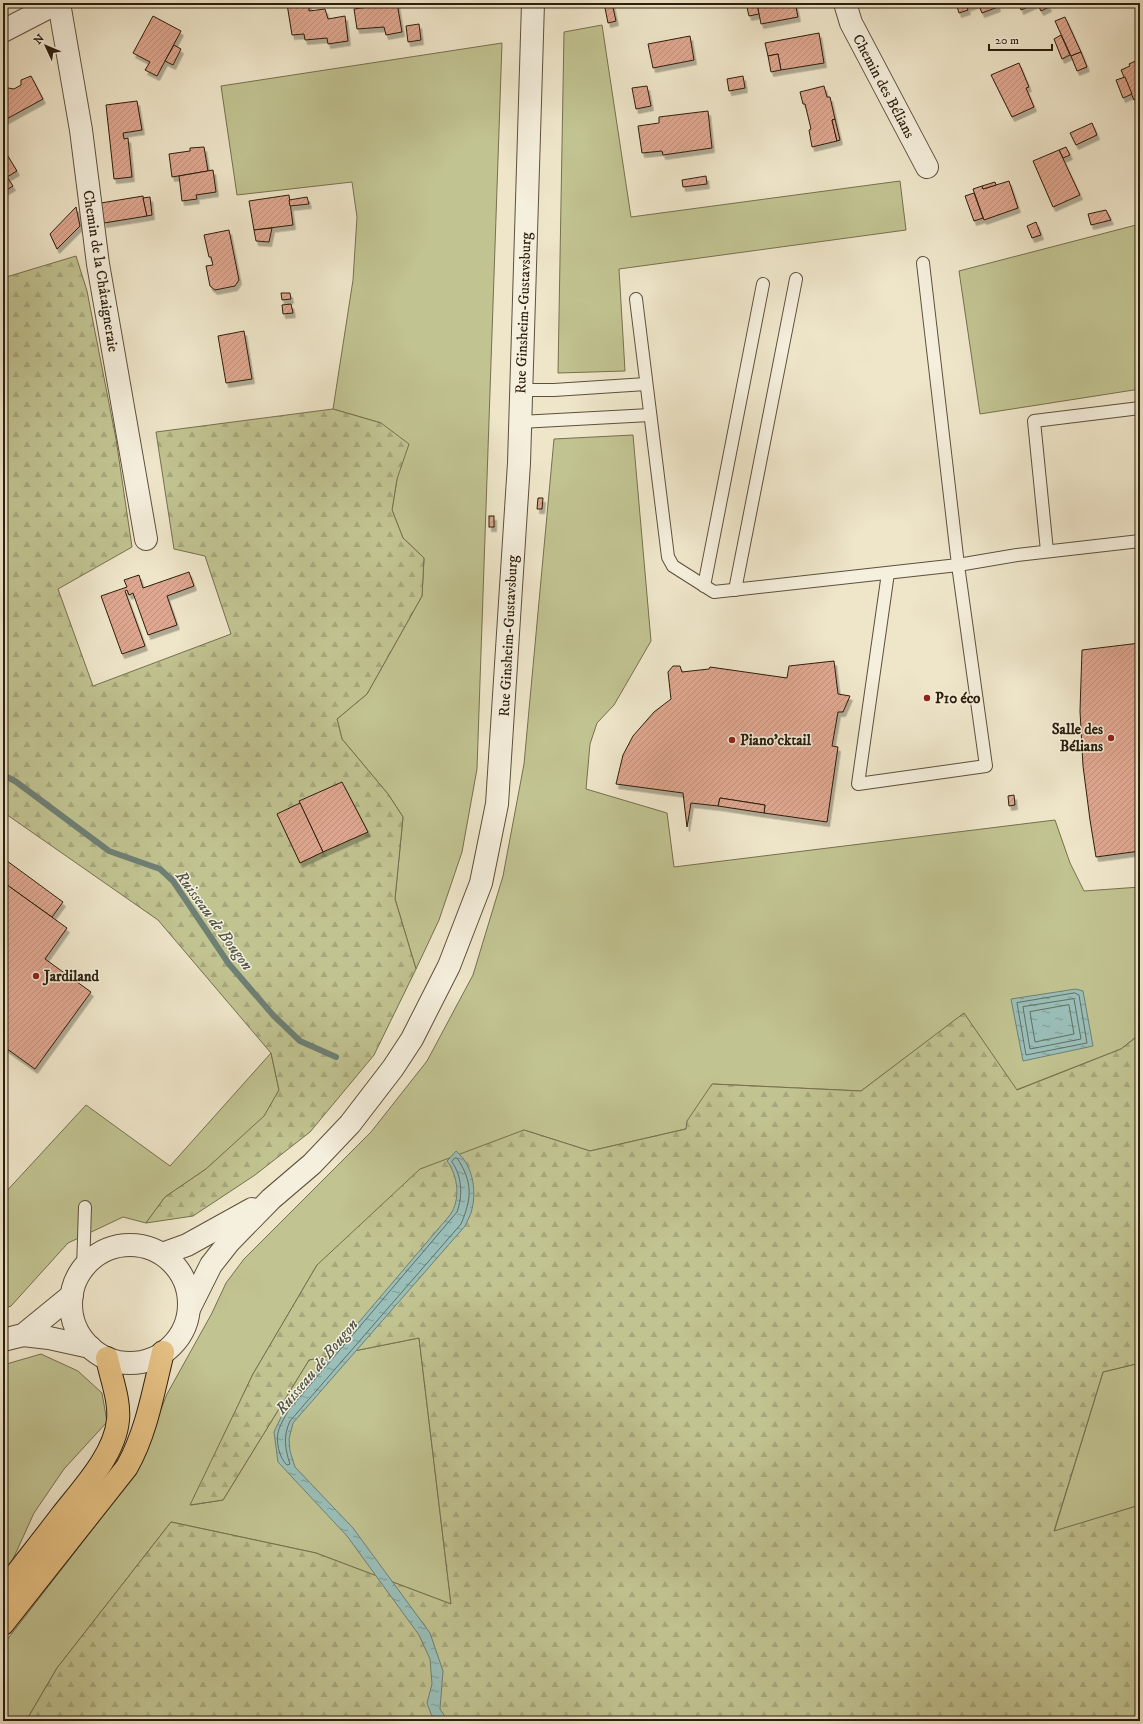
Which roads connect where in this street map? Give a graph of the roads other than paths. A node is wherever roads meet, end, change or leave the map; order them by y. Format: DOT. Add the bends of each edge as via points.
graph roads {
  1 [pos="533,3"];
  2 [pos="845,3"];
  3 [pos="50,5"];
  4 [pos="3,31"];
  5 [pos="927,167"];
  6 [pos="923,263"];
  7 [pos="796,279"];
  8 [pos="763,284"];
  9 [pos="636,299"];
  10 [pos="646,384"];
  11 [pos="520,390"];
  12 [pos="1140,408"];
  13 [pos="650,415"];
  14 [pos="520,422"];
  15 [pos="146,539"];
  16 [pos="1140,541"];
  17 [pos="1047,551"];
  18 [pos="958,565"];
  19 [pos="888,572"];
  20 [pos="704,586"];
  21 [pos="735,590"];
  22 [pos="271,1199"];
  23 [pos="85,1208"];
  24 [pos="162,1254"];
  25 [pos="83,1269"];
  26 [pos="72,1295"];
  27 [pos="189,1309"];
  28 [pos="13,1338"];
  29 [pos="98,1352"];
  30 [pos="163,1352"];
  31 [pos="3,1591"];
  32 [pos="3,1624"];
  1 -- 11 [label="street, Rue Ginsheim-Gustavsburg"];
  2 -- 5 [label="street, Chemin des Bélians" via="851,23"];
  3 -- 4 [label="street"];
  3 -- 15 [label="street, Chemin de la Châtaigneraie" via="81,130 98,264"];
  6 -- 18 [label="lane"];
  7 -- 21 [label="lane"];
  8 -- 20 [label="lane"];
  9 -- 10 [label="lane"];
  10 -- 11 [label="lane"];
  10 -- 13 [label="lane"];
  11 -- 14 [label="street, Rue Ginsheim-Gustavsburg"];
  12 -- 17 [label="lane" via="1034,421"];
  13 -- 14 [label="lane"];
  13 -- 20 [label="lane" via="668,557 673,566"];
  14 -- 22 [label="street, Rue Ginsheim-Gustavsburg" via="497,804 481,883 449,966 412,1039 393,1068 350,1124 312,1164"];
  16 -- 17 [label="lane"];
  17 -- 18 [label="lane"];
  18 -- 19 [label="lane"];
  18 -- 19 [label="lane" via="986,766 858,784"];
  19 -- 21 [label="lane"];
  20 -- 21 [label="lane" via="714,592"];
  22 -- 24 [label="street, Rue Ginsheim-Gustavsburg" via="187,1244"];
  22 -- 27 [label="street, Rue Ginsheim-Gustavsburg" via="229,1242 211,1265"];
  23 -- 25 [label="lane"];
  24 -- 25 [label="street" via="137,1245 117,1246 98,1254"];
  24 -- 27 [label="street" via="176,1267 184,1280"];
  25 -- 26 [label="street" via="75,1282"];
  26 -- 28 [label="street"];
  26 -- 29 [label="street" via="71,1305 78,1332"];
  27 -- 30 [label="street" via="182,1331 174,1343"];
  28 -- 29 [label="street" via="49,1338"];
  29 -- 30 [label="street" via="122,1362 149,1359"];
  29 -- 31 [label="highway" via="117,1402 118,1422 111,1444 94,1473"];
  30 -- 32 [label="highway" via="144,1430 127,1467"];
}
